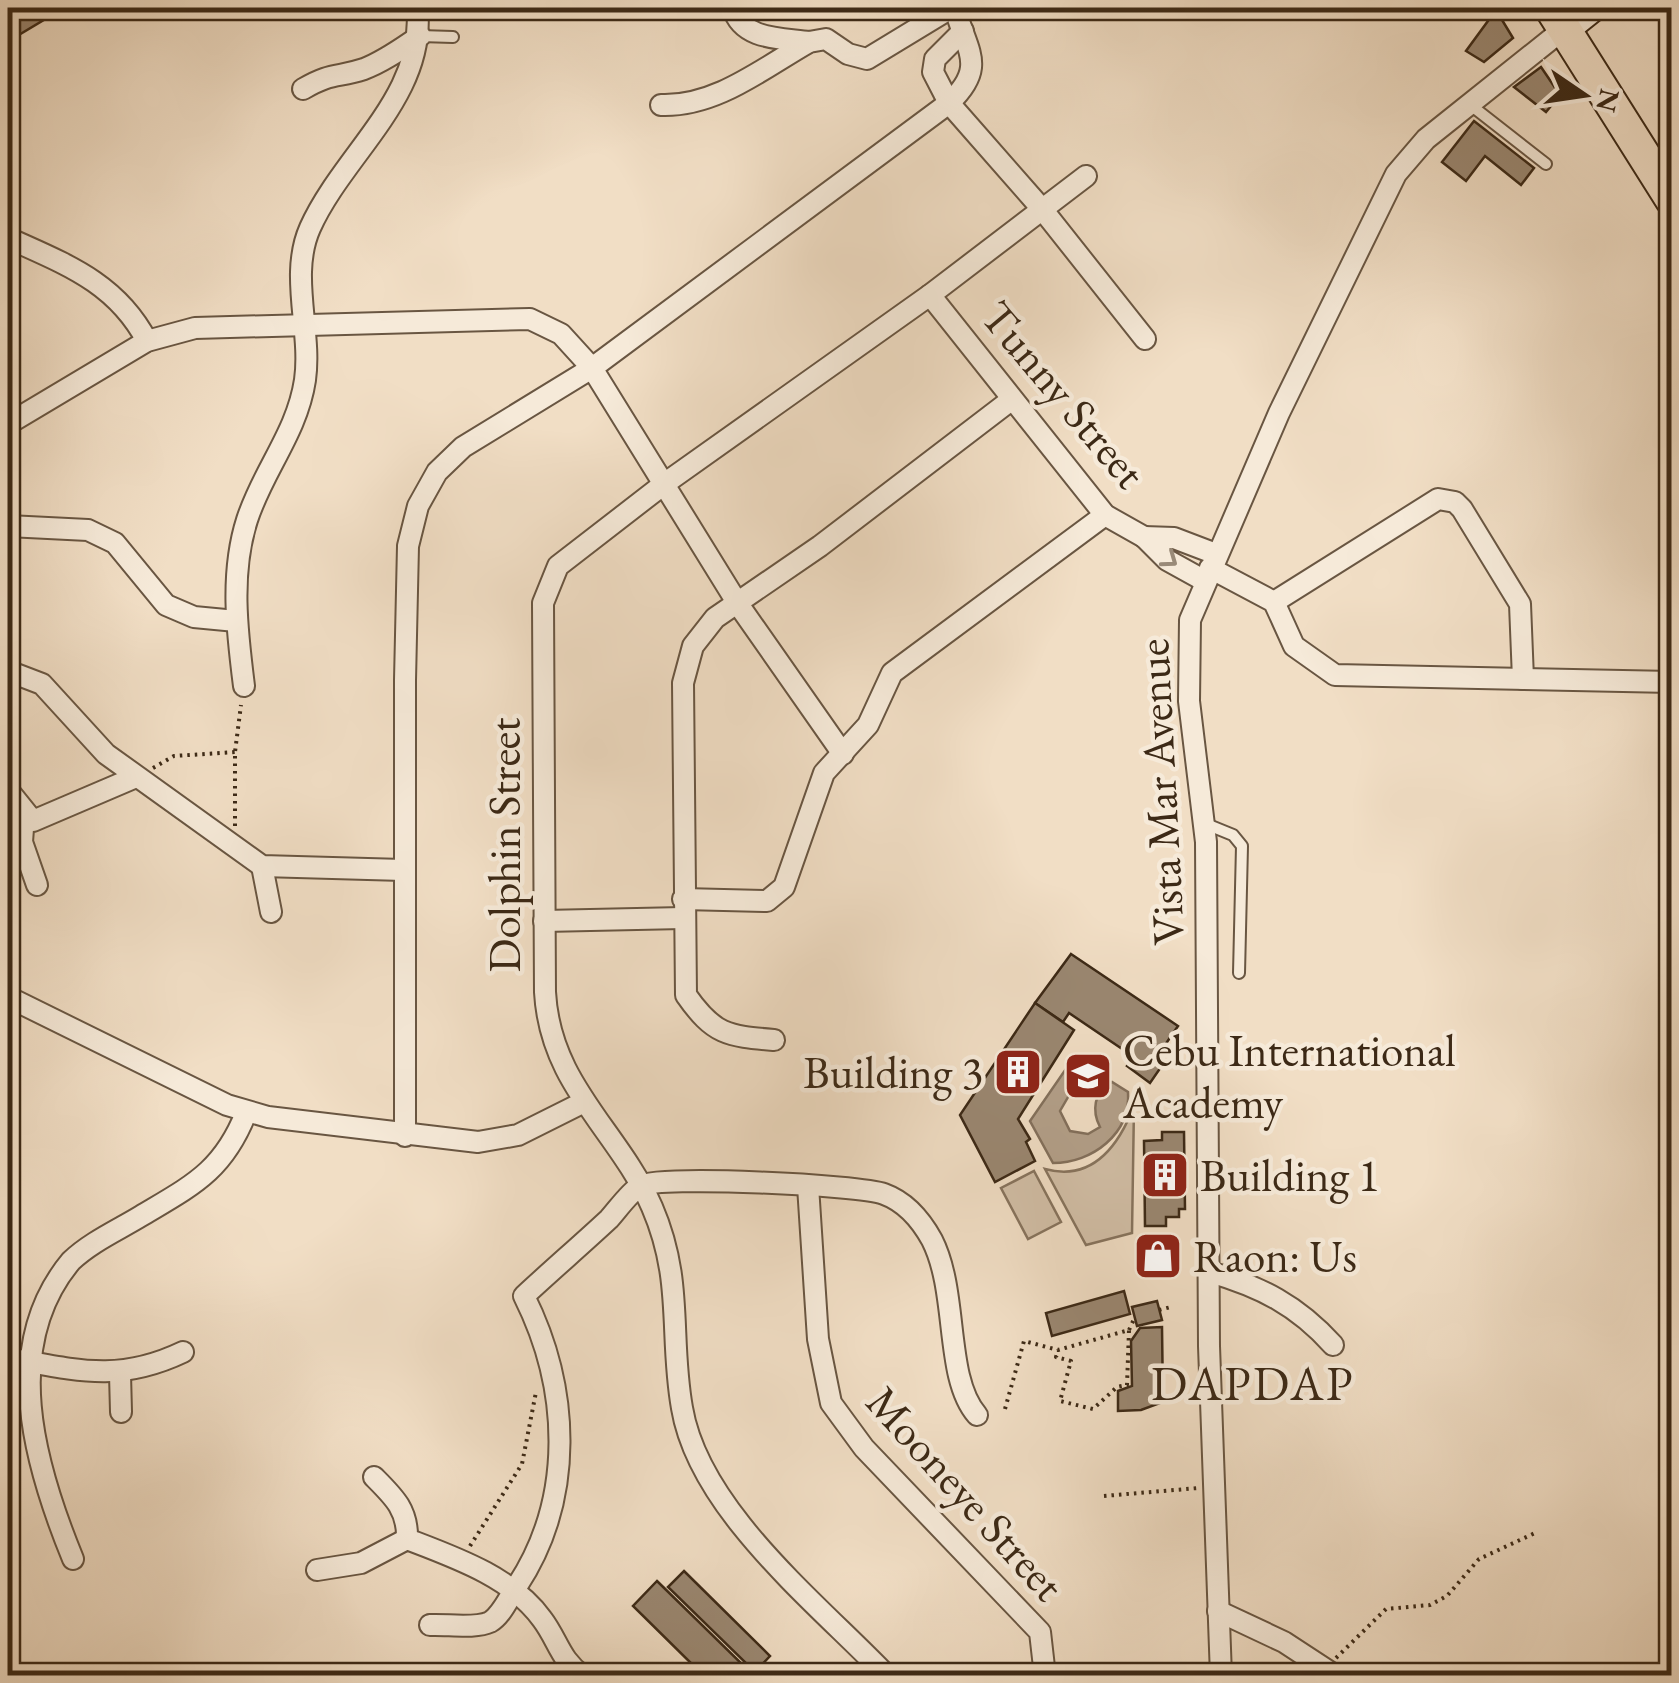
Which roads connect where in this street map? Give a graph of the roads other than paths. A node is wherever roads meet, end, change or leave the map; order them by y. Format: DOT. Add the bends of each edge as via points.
graph roads {
  1 [pos="417,8"];
  2 [pos="733,8"];
  3 [pos="953,8"];
  4 [pos="1569,14"];
  5 [pos="962,31"];
  6 [pos="420,36"];
  7 [pos="453,37"];
  8 [pos="809,42"];
  9 [pos="303,89"];
  10 [pos="949,103"];
  11 [pos="1468,103"];
  12 [pos="661,105"];
  13 [pos="1546,164"];
  14 [pos="1086,176"];
  15 [pos="1672,200"];
  16 [pos="1042,209"];
  17 [pos="8,238"];
  18 [pos="930,295"];
  19 [pos="302,324"];
  20 [pos="1145,338"];
  21 [pos="146,340"];
  22 [pos="592,368"];
  23 [pos="1011,400"];
  24 [pos="8,424"];
  25 [pos="664,484"];
  26 [pos="1105,515"];
  27 [pos="8,526"];
  28 [pos="1144,536"];
  29 [pos="1210,568"];
  30 [pos="1274,602"];
  31 [pos="738,604"];
  32 [pos="236,621"];
  33 [pos="8,671"];
  34 [pos="1522,679"];
  35 [pos="1672,682"];
  36 [pos="244,686"];
  37 [pos="843,754"];
  38 [pos="136,777"];
  39 [pos="8,790"];
  40 [pos="24,815"];
  41 [pos="1205,824"];
  42 [pos="262,866"];
  43 [pos="403,870"];
  44 [pos="36,885"];
  45 [pos="683,909"];
  46 [pos="271,912"];
  47 [pos="544,921"];
  48 [pos="1239,973"];
  49 [pos="8,997"];
  50 [pos="774,1040"];
  51 [pos="582,1102"];
  52 [pos="246,1113"];
  53 [pos="405,1136"];
  54 [pos="640,1186"];
  55 [pos="808,1186"];
  56 [pos="1210,1272"];
  57 [pos="1332,1345"];
  58 [pos="183,1352"];
  59 [pos="14,1360"];
  60 [pos="120,1374"];
  61 [pos="122,1412"];
  62 [pos="977,1415"];
  63 [pos="374,1477"];
  64 [pos="407,1539"];
  65 [pos="73,1559"];
  66 [pos="317,1570"];
  67 [pos="513,1590"];
  68 [pos="1218,1611"];
  69 [pos="430,1625"];
  70 [pos="1331,1672"];
  71 [pos="583,1676"];
  72 [pos="887,1676"];
  73 [pos="1045,1676"];
  74 [pos="1221,1676"];
  1 -- 6 [label="street"];
  2 -- 8 [label="street" via="747,30"];
  3 -- 5 [label="street"];
  3 -- 8 [label="street" via="868,60 826,40"];
  4 -- 11 [label="street, Vista Mar Avenue"];
  4 -- 15 [label="main road"];
  5 -- 10 [label="street" via="972,76"];
  5 -- 10 [label="street" via="936,59 933,72"];
  6 -- 7 [label="lane"];
  6 -- 9 [label="street" via="385,61 329,73"];
  6 -- 19 [label="street" via="394,103 308,232"];
  8 -- 12 [label="street" via="714,97"];
  10 -- 16 [label="street"];
  10 -- 22 [label="street"];
  11 -- 13 [label="lane"];
  11 -- 29 [label="street, Vista Mar Avenue" via="1415,150 1378,204"];
  14 -- 16 [label="street, Dolphin Street"];
  16 -- 18 [label="street, Dolphin Street"];
  16 -- 20 [label="street"];
  17 -- 21 [label="street" via="92,275 132,313"];
  18 -- 23 [label="street, Tunny Street"];
  18 -- 25 [label="street, Dolphin Street"];
  19 -- 21 [label="street" via="195,328"];
  19 -- 22 [label="street" via="530,320 561,334"];
  19 -- 32 [label="street" via="301,402 247,520"];
  21 -- 24 [label="street"];
  22 -- 25 [label="street"];
  22 -- 43 [label="street" via="463,447 437,472 418,506 408,546"];
  23 -- 26 [label="street, Tunny Street"];
  23 -- 31 [label="street"];
  25 -- 31 [label="street"];
  25 -- 47 [label="street, Dolphin Street" via="558,566 542,604"];
  26 -- 28 [label="street, Tunny Street"];
  26 -- 37 [label="street" via="892,673 868,725"];
  27 -- 32 [label="street" via="88,530 115,543 166,605"];
  28 -- 29 [label="street, Tunny Street" via="1174,538"];
  28 -- 29 [label="street, Tunny Street, one-way" via="1167,560"];
  29 -- 30 [label="street"];
  29 -- 41 [label="street, Vista Mar Avenue" via="1190,620 1188,647"];
  30 -- 34 [label="street" via="1294,646 1336,675"];
  30 -- 34 [label="street" via="1446,499 1462,509 1520,604"];
  31 -- 37 [label="street"];
  31 -- 45 [label="street" via="715,618 693,646 683,682"];
  32 -- 36 [label="street"];
  33 -- 38 [label="street" via="42,684"];
  34 -- 35 [label="street"];
  37 -- 45 [label="street" via="824,773 784,887 767,901"];
  38 -- 40 [label="street" via="33,821"];
  38 -- 42 [label="street"];
  39 -- 40 [label="street"];
  40 -- 44 [label="street" via="22,842"];
  41 -- 48 [label="lane" via="1242,846"];
  41 -- 56 [label="street, Vista Mar Avenue"];
  42 -- 43 [label="street"];
  42 -- 46 [label="street"];
  43 -- 53 [label="street"];
  45 -- 47 [label="street"];
  45 -- 50 [label="street" via="686,995 708,1026"];
  47 -- 51 [label="street, Dolphin Street" via="550,1029"];
  49 -- 52 [label="street"];
  51 -- 53 [label="street" via="498,1140"];
  51 -- 54 [label="street, Dolphin Street"];
  52 -- 53 [label="street"];
  52 -- 59 [label="street" via="226,1158 211,1172 71,1262 44,1294"];
  54 -- 55 [label="street"];
  54 -- 67 [label="street" via="524,1296 539,1326 562,1456 540,1551"];
  54 -- 72 [label="street, Dolphin Street" via="671,1262 682,1410 708,1485"];
  55 -- 62 [label="street" via="880,1192 922,1224 946,1277 959,1377"];
  55 -- 73 [label="street, Mooneye Street" via="818,1339 831,1403 864,1448 1040,1632"];
  56 -- 57 [label="street" via="1282,1298"];
  56 -- 68 [label="street, Vista Mar Avenue"];
  58 -- 60 [label="street"];
  59 -- 60 [label="street"];
  59 -- 65 [label="street" via="27,1432"];
  60 -- 61 [label="street"];
  63 -- 64 [label="street" via="398,1500 408,1519"];
  64 -- 66 [label="street" via="361,1563"];
  64 -- 67 [label="street"];
  67 -- 69 [label="street" via="496,1618 481,1626"];
  67 -- 71 [label="street" via="541,1617 560,1656"];
  68 -- 70 [label="street"];
  68 -- 74 [label="street, Vista Mar Avenue"];
}
